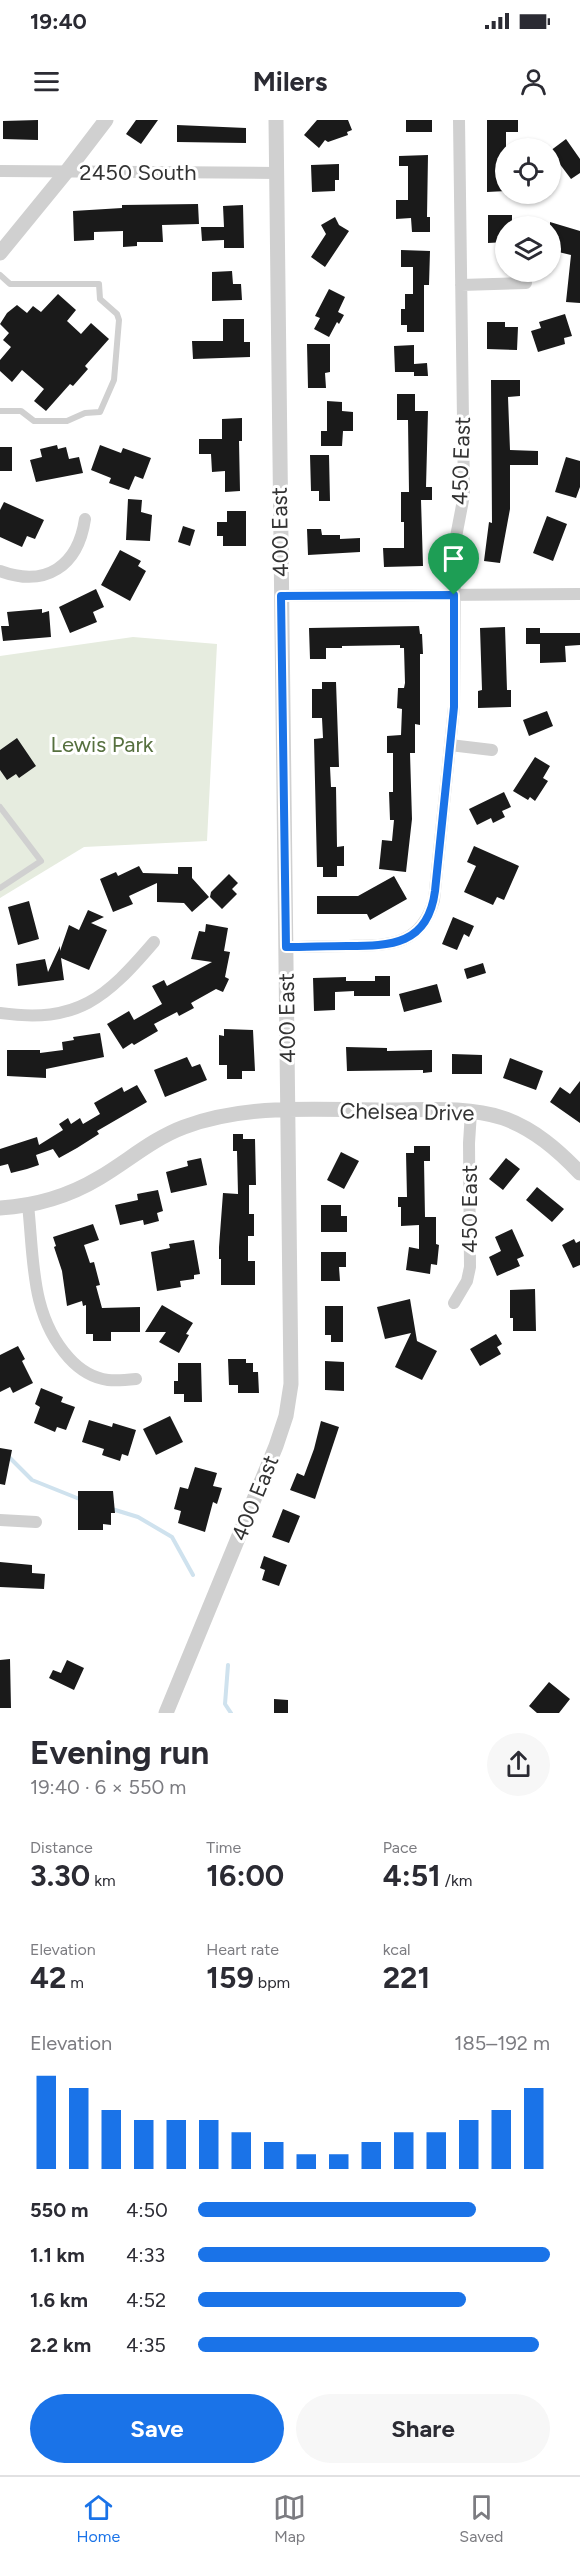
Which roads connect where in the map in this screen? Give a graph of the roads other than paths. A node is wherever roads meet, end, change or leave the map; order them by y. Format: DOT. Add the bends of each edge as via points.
graph roads {
  1 [pos="106,120"];
  2 [pos="276,120"];
  3 [pos="459,120"];
  4 [pos="0,171"];
  5 [pos="67,171"];
  6 [pos="276,172"];
  7 [pos="0,253"];
  8 [pos="0,275"];
  9 [pos="526,283"];
  10 [pos="462,285"];
  11 [pos="0,411"];
  12 [pos="85,519"];
  13 [pos="0,571"];
  14 [pos="580,594"];
  15 [pos="454,595"];
  16 [pos="281,596"];
  17 [pos="450,745"];
  18 [pos="492,750"];
  19 [pos="0,807"];
  20 [pos="0,888"];
  21 [pos="154,942"];
  22 [pos="286,947"];
  23 [pos="0,1013"];
  24 [pos="288,1110"];
  25 [pos="471,1112"];
  26 [pos="580,1173"];
  27 [pos="28,1205"];
  28 [pos="0,1208"];
  29 [pos="454,1303"];
  30 [pos="136,1379"];
  31 [pos="0,1520"];
  32 [pos="36,1522"];
  33 [pos="166,1713"];
  1 -- 5 [label="street"];
  2 -- 6 [label="street, 400 East"];
  3 -- 10 [label="street, 450 East"];
  4 -- 5 [label="street, 2450 South"];
  5 -- 6 [label="street, 2450 South"];
  5 -- 7 [label="street"];
  6 -- 16 [label="street, 400 East"];
  8 -- 11 [label="lane" via="10,284 99,284 100,299 119,320 114,380 100,412 67,421 34,421 21,411"];
  9 -- 10 [label="street"];
  10 -- 15 [label="street, 450 East" via="464,495 455,542"];
  12 -- 13 [label="street" via="79,547 58,569 24,576"];
  14 -- 15 [label="street"];
  15 -- 16 [label="street"];
  15 -- 17 [label="street, 450 East" via="455,688"];
  16 -- 22 [label="street, 400 East"];
  17 -- 18 [label="street"];
  17 -- 22 [label="street, 450 East" via="434,900 424,923 406,939 391,945"];
  19 -- 20 [label="lane" via="41,861"];
  21 -- 23 [label="street" via="113,986 82,1006 43,1016"];
  22 -- 24 [label="street, 400 East"];
  24 -- 25 [label="street, Chelsea Drive"];
  24 -- 27 [label="street, Chelsea Drive" via="220,1116 184,1127 155,1140 90,1184"];
  24 -- 33 [label="street, 400 East" via="292,1359 286,1416"];
  25 -- 26 [label="street, Chelsea Drive" via="530,1130"];
  25 -- 29 [label="street, 450 East" via="470,1267"];
  27 -- 28 [label="street, Chelsea Drive"];
  27 -- 30 [label="street" via="37,1298 60,1349 73,1363 96,1377"];
  31 -- 32 [label="street"];
}
